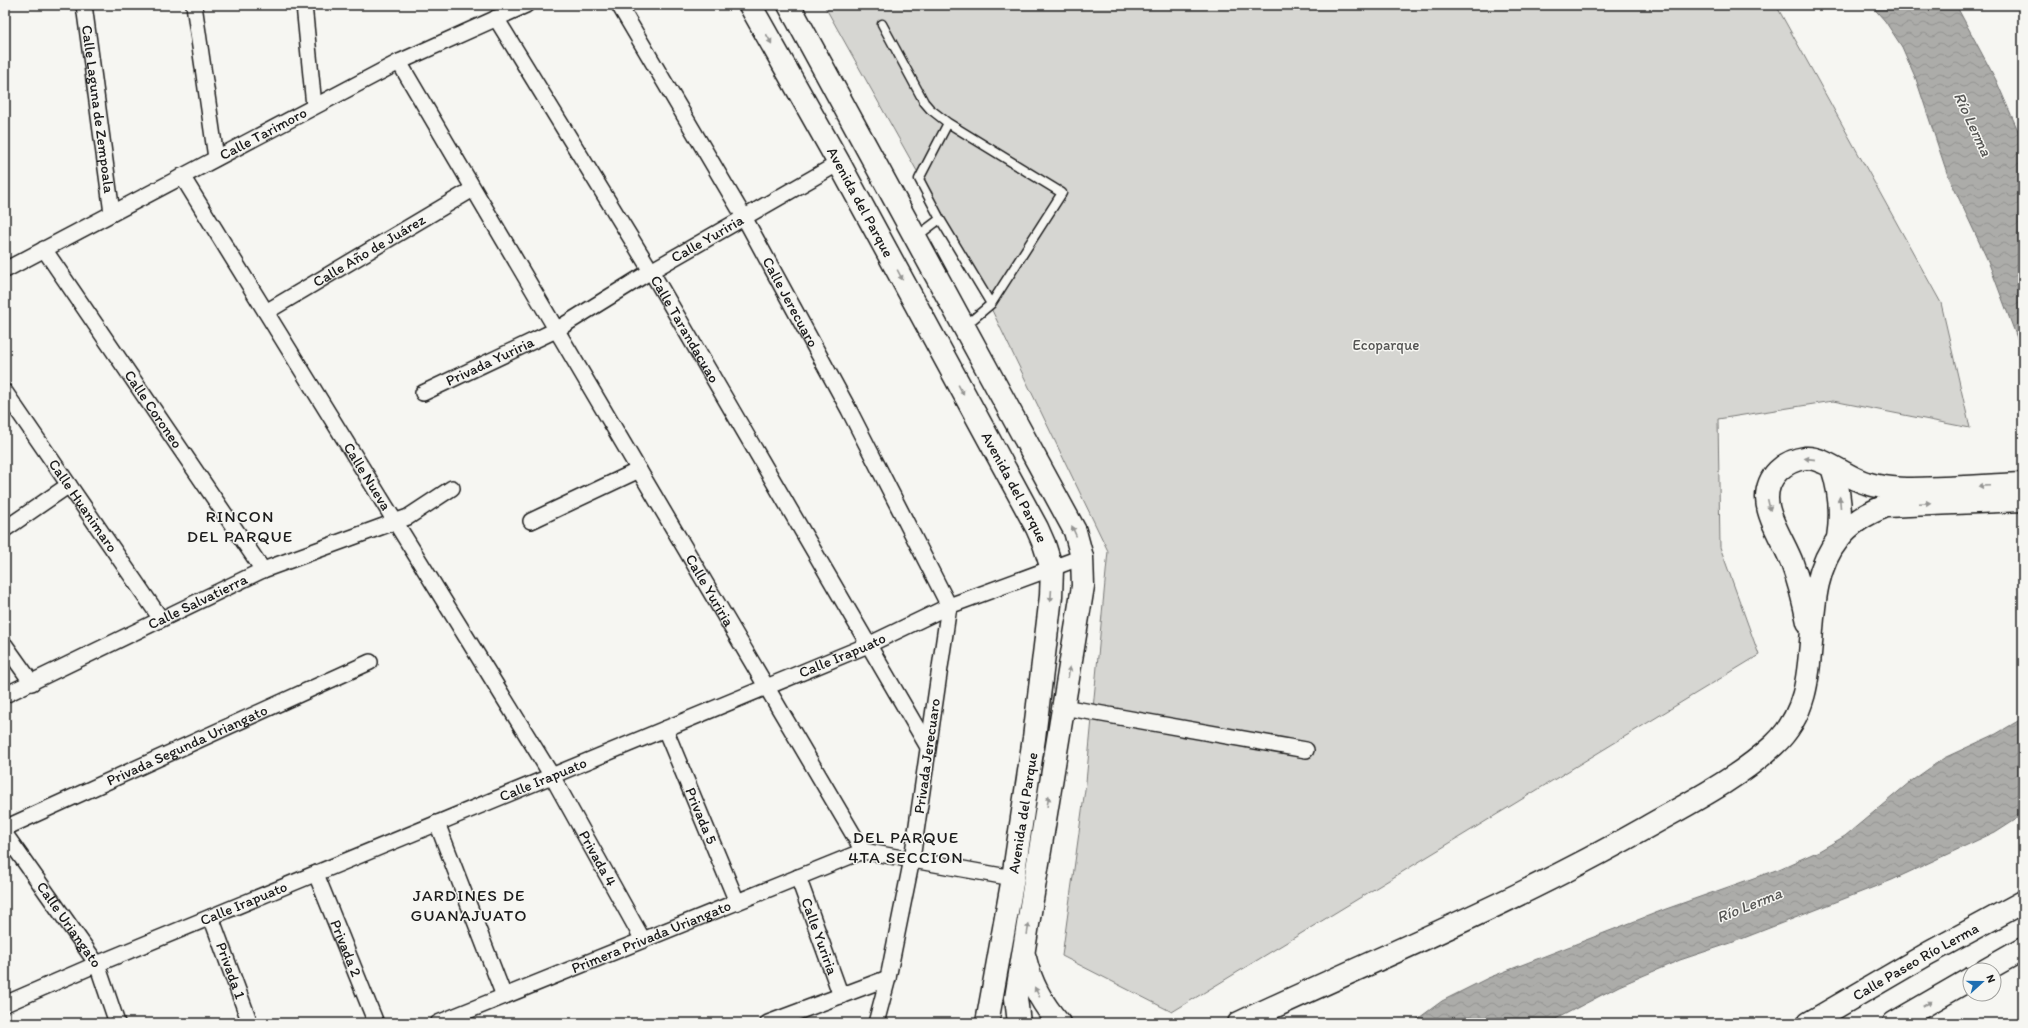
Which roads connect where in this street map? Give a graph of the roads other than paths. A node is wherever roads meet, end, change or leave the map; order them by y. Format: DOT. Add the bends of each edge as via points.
graph roads {
  1 [pos="84,5"];
  2 [pos="194,5"];
  3 [pos="304,5"];
  4 [pos="526,5"];
  5 [pos="618,5"];
  6 [pos="750,5"];
  7 [pos="789,5"];
  8 [pos="496,18"];
  9 [pos="882,24"];
  10 [pos="399,62"];
  11 [pos="314,106"];
  12 [pos="948,123"];
  13 [pos="216,158"];
  14 [pos="839,163"];
  15 [pos="182,176"];
  16 [pos="473,189"];
  17 [pos="112,213"];
  18 [pos="744,217"];
  19 [pos="940,219"];
  20 [pos="916,237"];
  21 [pos="44,249"];
  22 [pos="5,265"];
  23 [pos="651,271"];
  24 [pos="991,304"];
  25 [pos="266,312"];
  26 [pos="964,327"];
  27 [pos="556,330"];
  28 [pos="423,393"];
  29 [pos="7,398"];
  30 [pos="1832,467"];
  31 [pos="639,470"];
  32 [pos="2023,484"];
  33 [pos="69,485"];
  34 [pos="452,488"];
  35 [pos="1885,497"];
  36 [pos="2023,500"];
  37 [pos="531,521"];
  38 [pos="395,522"];
  39 [pos="5,529"];
  40 [pos="1838,538"];
  41 [pos="1082,557"];
  42 [pos="1792,563"];
  43 [pos="1824,564"];
  44 [pos="1052,569"];
  45 [pos="263,570"];
  46 [pos="949,606"];
  47 [pos="161,619"];
  48 [pos="1812,643"];
  49 [pos="5,645"];
  50 [pos="868,645"];
  51 [pos="370,662"];
  52 [pos="32,683"];
  53 [pos="767,687"];
  54 [pos="5,695"];
  55 [pos="1063,707"];
  56 [pos="665,729"];
  57 [pos="928,747"];
  58 [pos="1306,750"];
  59 [pos="552,776"];
  60 [pos="437,824"];
  61 [pos="5,828"];
  62 [pos="5,834"];
  63 [pos="863,851"];
  64 [pos="912,860"];
  65 [pos="316,874"];
  66 [pos="798,877"];
  67 [pos="1013,878"];
  68 [pos="737,902"];
  69 [pos="2023,902"];
  70 [pos="211,917"];
  71 [pos="643,940"];
  72 [pos="2023,949"];
  73 [pos="1024,953"];
  74 [pos="2000,962"];
  75 [pos="96,964"];
  76 [pos="888,978"];
  77 [pos="1962,984"];
  78 [pos="504,996"];
  79 [pos="841,996"];
  80 [pos="5,1004"];
  81 [pos="794,1018"];
  82 [pos="117,1023"];
  83 [pos="250,1023"];
  84 [pos="376,1023"];
  85 [pos="438,1023"];
  86 [pos="768,1023"];
  87 [pos="876,1023"];
  88 [pos="986,1023"];
  89 [pos="1019,1023"];
  90 [pos="1059,1023"];
  91 [pos="1239,1023"];
  92 [pos="1809,1023"];
  93 [pos="1894,1023"];
  1 -- 17 [label="street, Calle Laguna de Zempoala"];
  2 -- 13 [label="street"];
  3 -- 11 [label="street"];
  4 -- 8 [label="street, Calle Tarimoro"];
  5 -- 18 [label="street, Calle Jerecuaro"];
  6 -- 14 [label="street, Avenida del Parque, one-way"];
  7 -- 20 [label="street, Avenida del Parque"];
  8 -- 10 [label="street, Calle Tarimoro"];
  8 -- 23 [label="street, Calle Tarandacuao"];
  9 -- 12 [label="lane" via="924,102"];
  10 -- 11 [label="street, Calle Tarimoro"];
  10 -- 16 [label="street, Calle Yuriria"];
  11 -- 13 [label="street, Calle Tarimoro"];
  12 -- 19 [label="lane" via="919,179"];
  12 -- 24 [label="lane" via="1062,193"];
  13 -- 15 [label="street, Calle Tarimoro"];
  14 -- 18 [label="street, Calle Yuriria"];
  14 -- 44 [label="street, Avenida del Parque, one-way" via="1036,528"];
  15 -- 17 [label="street, Calle Tarimoro"];
  15 -- 25 [label="street, Calle Nueva"];
  16 -- 25 [label="street, Calle Año de Juárez"];
  16 -- 27 [label="street, Calle Yuriria"];
  17 -- 21 [label="street, Calle Tarimoro"];
  18 -- 23 [label="street, Calle Yuriria"];
  18 -- 46 [label="street, Calle Jerecuaro" via="850,410"];
  19 -- 20 [label="lane"];
  19 -- 24 [label="lane"];
  20 -- 26 [label="street, Avenida del Parque"];
  21 -- 22 [label="street, Calle Tarimoro"];
  21 -- 45 [label="street, Calle Coroneo"];
  23 -- 27 [label="street, Calle Yuriria"];
  23 -- 50 [label="street, Calle Tarandacuao"];
  24 -- 26 [label="lane"];
  25 -- 38 [label="street, Calle Nueva"];
  41 -- 26 [label="street, Avenida del Parque, one-way" via="1074,531"];
  27 -- 28 [label="street, Privada Yuriria"];
  27 -- 31 [label="street, Calle Yuriria"];
  29 -- 33 [label="street, Calle Huanimaro"];
  30 -- 35 [label="street"];
  40 -- 30 [label="street, one-way" via="1840,502"];
  30 -- 42 [label="street, one-way" via="1823,461 1807,458 1791,460 1778,470 1770,483 1767,498 1771,514"];
  31 -- 37 [label="street"];
  31 -- 53 [label="street, Calle Yuriria"];
  32 -- 35 [label="street, one-way" via="1900,489"];
  33 -- 39 [label="street"];
  33 -- 47 [label="street, Calle Huanimaro"];
  34 -- 38 [label="street, Calle Salvatierra" via="423,508"];
  35 -- 36 [label="street, one-way"];
  35 -- 40 [label="street"];
  38 -- 45 [label="street, Calle Salvatierra"];
  38 -- 59 [label="street, Calle Nueva"];
  40 -- 43 [label="street"];
  41 -- 44 [label="street, Calle Irapuato"];
  55 -- 41 [label="street, Avenida del Parque, one-way" via="1083,586"];
  42 -- 43 [label="street" via="1808,567"];
  42 -- 48 [label="street"];
  43 -- 48 [label="street" via="1815,599"];
  44 -- 46 [label="street, Calle Irapuato"];
  44 -- 67 [label="street, Avenida del Parque, one-way" via="1035,730"];
  45 -- 47 [label="street, Calle Salvatierra"];
  46 -- 50 [label="street, Calle Irapuato"];
  46 -- 57 [label="street, Privada Jerecuaro"];
  47 -- 52 [label="street, Calle Salvatierra"];
  48 -- 91 [label="street" via="1808,682 1787,730 1752,764 1725,782 1590,860 1535,888"];
  49 -- 52 [label="street"];
  50 -- 53 [label="street, Calle Irapuato"];
  50 -- 57 [label="street, Calle Tarandacuao"];
  51 -- 61 [label="street, Privada Segunda Uriangato"];
  52 -- 54 [label="street, Calle Salvatierra"];
  53 -- 56 [label="street, Calle Irapuato"];
  53 -- 63 [label="street, Calle Yuriria"];
  55 -- 58 [label="street"];
  73 -- 55 [label="street, Avenida del Parque, one-way"];
  56 -- 59 [label="street, Calle Irapuato"];
  56 -- 68 [label="street, Privada 5"];
  57 -- 64 [label="street, Privada Jerecuaro"];
  59 -- 60 [label="street, Calle Irapuato"];
  59 -- 71 [label="street, Privada 4"];
  60 -- 65 [label="street, Calle Irapuato"];
  60 -- 78 [label="street"];
  62 -- 75 [label="street, Calle Uriangato"];
  63 -- 64 [label="street"];
  63 -- 66 [label="street, Primera Privada Uriangato"];
  64 -- 67 [label="street"];
  64 -- 76 [label="street, Privada Jerecuaro"];
  65 -- 70 [label="street, Calle Irapuato"];
  65 -- 84 [label="street, Privada 2"];
  66 -- 68 [label="street, Primera Privada Uriangato"];
  66 -- 79 [label="street, Calle Yuriria"];
  67 -- 88 [label="street, Avenida del Parque"];
  68 -- 71 [label="street, Primera Privada Uriangato"];
  69 -- 92 [label="street, Calle Paseo Río Lerma"];
  70 -- 75 [label="street, Calle Irapuato"];
  70 -- 83 [label="street, Privada 1"];
  71 -- 78 [label="street, Primera Privada Uriangato"];
  72 -- 74 [label="street"];
  73 -- 89 [label="street, Avenida del Parque" via="1016,998"];
  90 -- 73 [label="street, one-way" via="1037,993"];
  75 -- 80 [label="street, Calle Irapuato"];
  75 -- 82 [label="street, Calle Uriangato"];
  76 -- 79 [label="street"];
  76 -- 87 [label="street, Privada Jerecuaro"];
  93 -- 77 [label="street, one-way"];
  78 -- 85 [label="street, Primera Privada Uriangato"];
  79 -- 81 [label="street"];
  81 -- 86 [label="street"];
}
